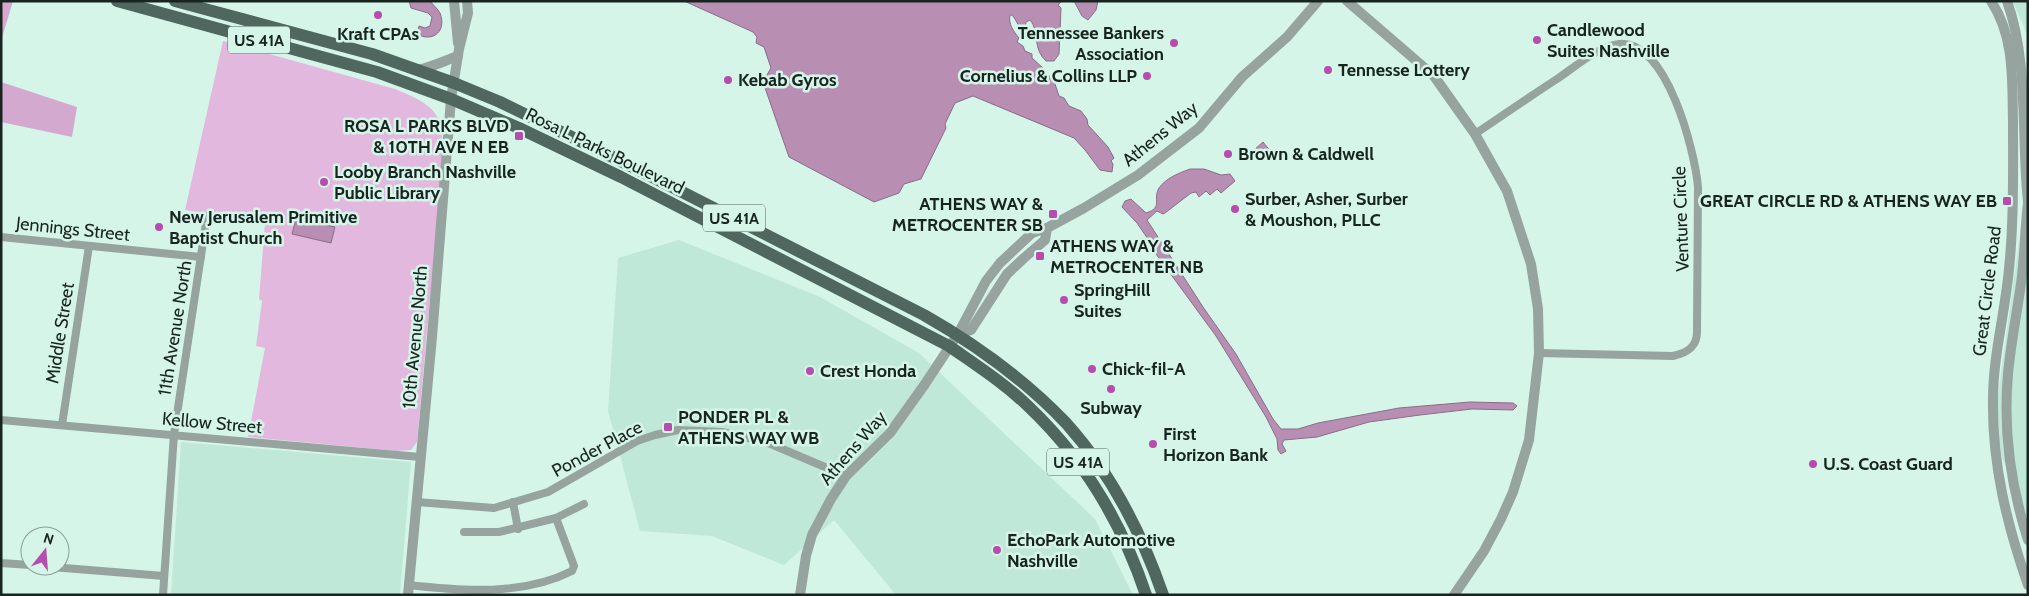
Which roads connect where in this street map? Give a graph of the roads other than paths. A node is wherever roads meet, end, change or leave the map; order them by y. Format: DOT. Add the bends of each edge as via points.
graph roads {
  1 [pos="117,1"];
  2 [pos="175,1"];
  3 [pos="468,1"];
  4 [pos="1318,1"];
  5 [pos="1348,1"];
  6 [pos="1991,1"];
  7 [pos="2007,1"];
  8 [pos="452,4"];
  9 [pos="458,53"];
  10 [pos="418,70"];
  11 [pos="454,83"];
  12 [pos="451,99"];
  13 [pos="1475,134"];
  14 [pos="2028,203"];
  15 [pos="207,216"];
  16 [pos="1,237"];
  17 [pos="89,246"];
  18 [pos="202,257"];
  19 [pos="958,334"];
  20 [pos="949,346"];
  21 [pos="1539,353"];
  22 [pos="1,420"];
  23 [pos="62,425"];
  24 [pos="174,434"];
  25 [pos="420,457"];
  26 [pos="846,476"];
  27 [pos="417,502"];
  28 [pos="512,502"];
  29 [pos="584,504"];
  30 [pos="556,518"];
  31 [pos="518,529"];
  32 [pos="464,532"];
  33 [pos="2028,540"];
  34 [pos="1,563"];
  35 [pos="20,564"];
  36 [pos="70,568"];
  37 [pos="164,576"];
  38 [pos="2028,585"];
  39 [pos="408,590"];
  40 [pos="163,595"];
  41 [pos="800,595"];
  42 [pos="1146,595"];
  43 [pos="1164,595"];
  44 [pos="1454,595"];
  1 -- 12 [label="main road, Rosa L Parks Boulevard / US 41A" via="377,72"];
  2 -- 10 [label="main road, Rosa L Parks Boulevard / US 41A" via="372,54"];
  3 -- 9 [label="street"];
  4 -- 19 [label="street, Athens Way" via="1287,37 1242,77 1199,128 1138,175 1084,208 1032,233 986,281"];
  5 -- 13 [label="street" via="1434,76"];
  6 -- 38 [label="street, Great Circle Road" via="2008,40 2012,87 2011,247 1993,378 1994,449 2007,518"];
  7 -- 14 [label="street, Great Circle Road" via="2020,31 2026,64"];
  8 -- 9 [label="street"];
  9 -- 10 [label="street" via="434,67"];
  9 -- 11 [label="street"];
  10 -- 11 [label="main road, Rosa L Parks Boulevard / US 41A"];
  11 -- 12 [label="street, 10th Avenue North"];
  11 -- 19 [label="main road, Rosa L Parks Boulevard / US 41A" via="631,166"];
  12 -- 20 [label="main road, Rosa L Parks Boulevard / US 41A" via="621,177"];
  12 -- 25 [label="street, 10th Avenue North"];
  13 -- 21 [label="street" via="1507,191 1531,264 1538,309"];
  13 -- 21 [label="street, Venture Circle" via="1580,63 1620,44 1640,49 1654,63 1677,103 1687,130 1698,187 1696,343 1685,353 1673,356"];
  14 -- 33 [label="street, Great Circle Road" via="2008,373 2007,416 2012,474"];
  15 -- 18 [label="street, 11th Avenue North"];
  16 -- 17 [label="street, Jennings Street"];
  17 -- 18 [label="street, Jennings Street"];
  17 -- 23 [label="street, Middle Street"];
  18 -- 24 [label="street, 11th Avenue North"];
  19 -- 20 [label="street, Athens Way"];
  19 -- 43 [label="main road, Rosa L Parks Boulevard / US 41A" via="978,347 1067,424 1134,524"];
  20 -- 26 [label="street, Athens Way" via="890,433"];
  20 -- 42 [label="main road, Rosa L Parks Boulevard / US 41A" via="1027,405 1067,447 1116,520"];
  21 -- 44 [label="street" via="1529,440 1513,492 1484,551"];
  22 -- 23 [label="street, Kellow Street"];
  23 -- 24 [label="street, Kellow Street"];
  24 -- 25 [label="street, Kellow Street"];
  24 -- 37 [label="street, 11th Avenue North"];
  25 -- 27 [label="street, 10th Avenue North"];
  26 -- 28 [label="street, Ponder Place" via="766,442 722,432 678,430 637,441 548,492"];
  26 -- 41 [label="street, Athens Way" via="812,535"];
  27 -- 28 [label="street, Ponder Place" via="494,508"];
  27 -- 39 [label="street, 10th Avenue North"];
  28 -- 31 [label="street"];
  29 -- 30 [label="street"];
  30 -- 31 [label="street"];
  30 -- 39 [label="street" via="574,566 566,574 521,587"];
  31 -- 32 [label="street"];
  34 -- 35 [label="street"];
  36 -- 37 [label="street"];
  37 -- 40 [label="street, 11th Avenue North"];
}
